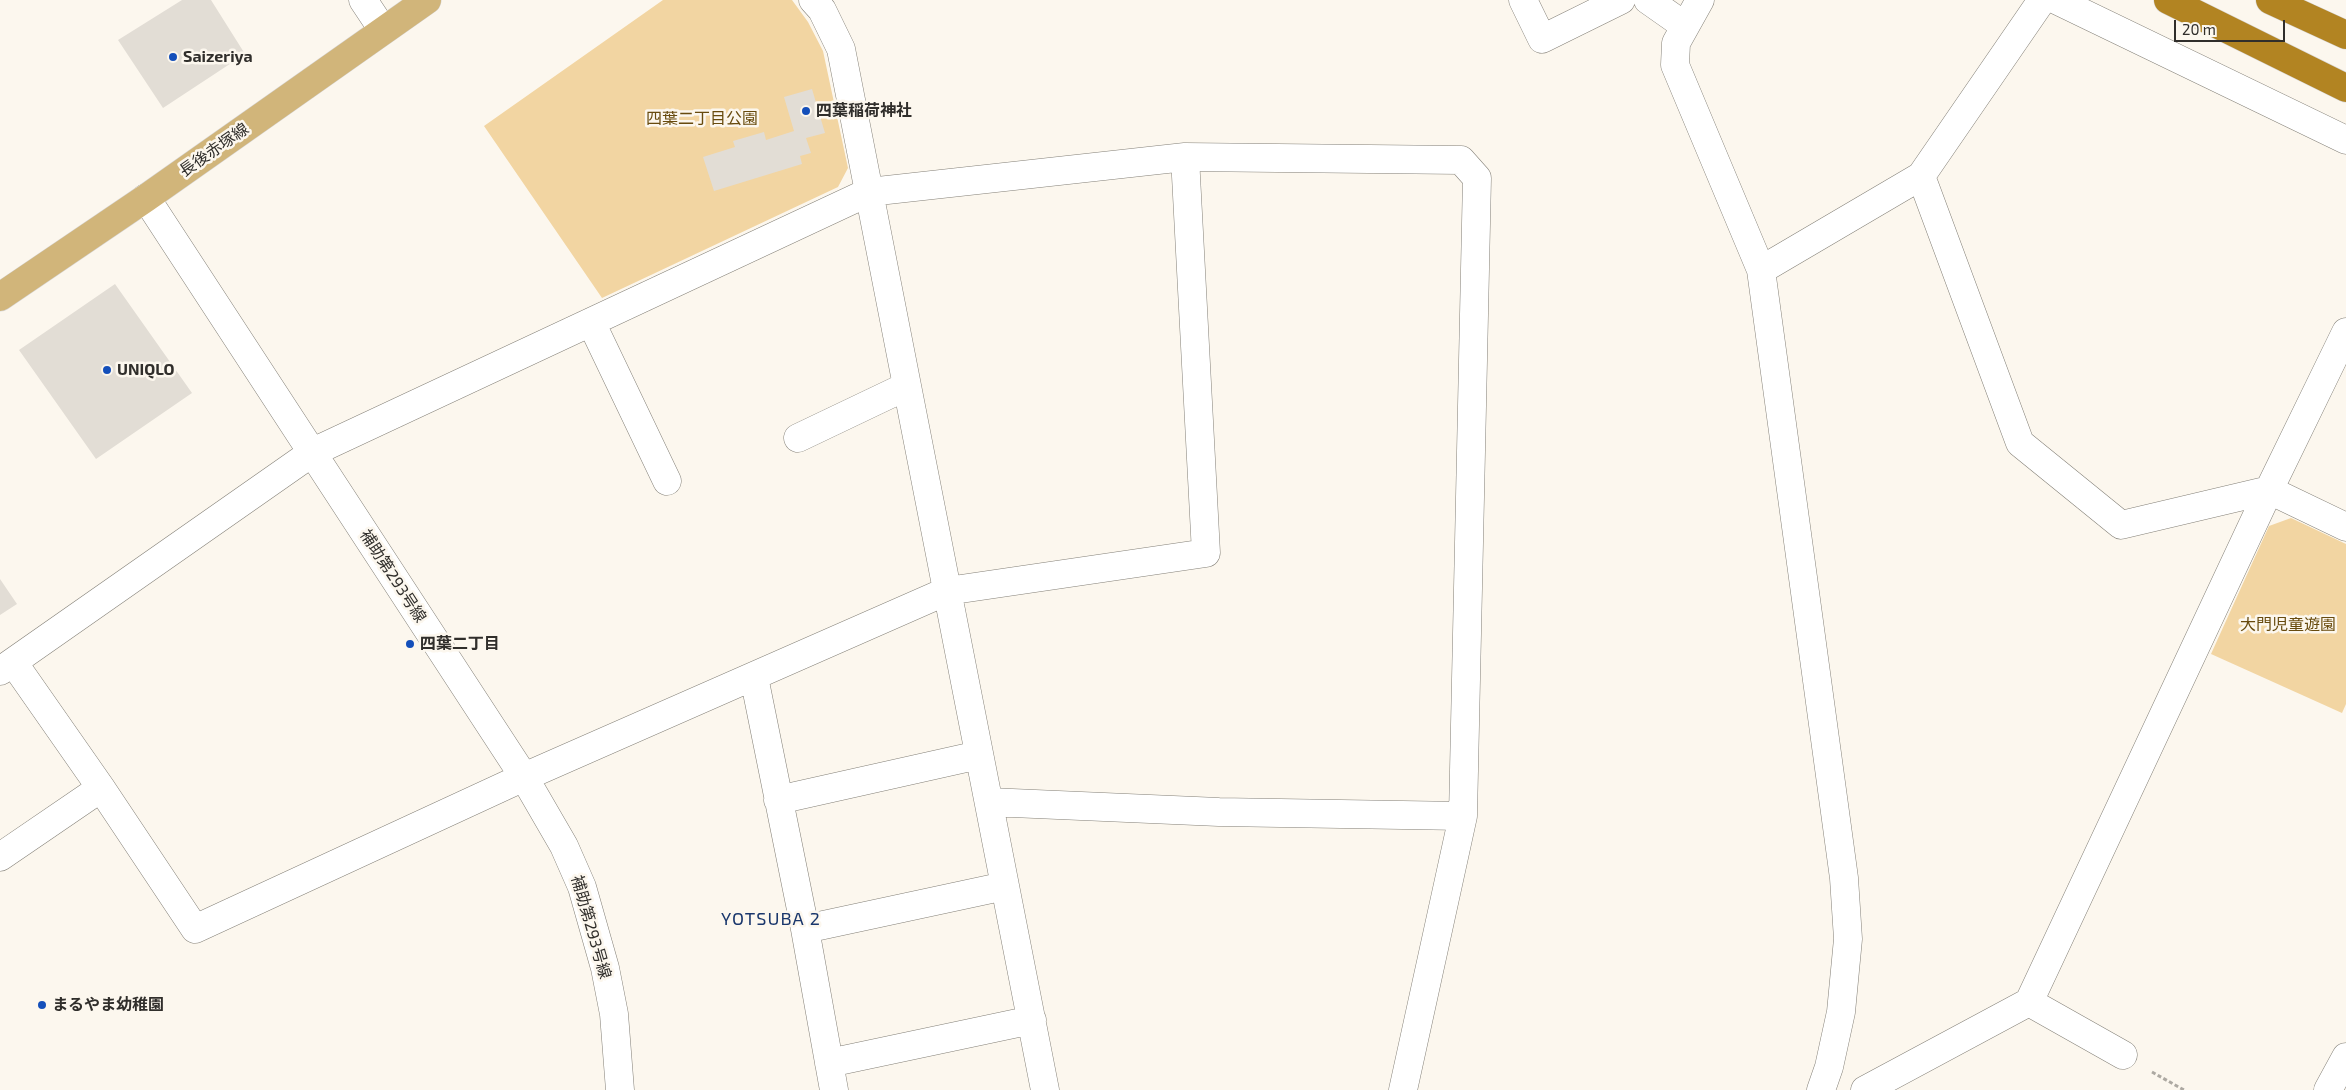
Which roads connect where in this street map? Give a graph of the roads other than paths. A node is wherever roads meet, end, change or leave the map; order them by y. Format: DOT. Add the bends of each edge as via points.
graph roads {
  1 [pos="363,0"];
  2 [pos="427,0"];
  3 [pos="1523,0"];
  4 [pos="1621,0"];
  5 [pos="1648,0"];
  6 [pos="1700,0"];
  7 [pos="2042,0"];
  8 [pos="2056,0"];
  9 [pos="2168,0"];
  10 [pos="2270,0"];
  11 [pos="826,4"];
  12 [pos="1686,26"];
  13 [pos="383,30"];
  14 [pos="2346,35"];
  15 [pos="2346,88"];
  16 [pos="2346,140"];
  17 [pos="1184,157"];
  18 [pos="1921,176"];
  19 [pos="870,192"];
  20 [pos="146,198"];
  21 [pos="1761,270"];
  22 [pos="0,297"];
  23 [pos="591,322"];
  24 [pos="2346,332"];
  25 [pos="908,386"];
  26 [pos="798,438"];
  27 [pos="313,452"];
  28 [pos="667,481"];
  29 [pos="2269,490"];
  30 [pos="2346,527"];
  31 [pos="947,591"];
  32 [pos="7,666"];
  33 [pos="754,677"];
  34 [pos="979,755"];
  35 [pos="524,777"];
  36 [pos="101,788"];
  37 [pos="778,800"];
  38 [pos="989,802"];
  39 [pos="1463,816"];
  40 [pos="0,857"];
  41 [pos="1005,886"];
  42 [pos="805,929"];
  43 [pos="2029,1002"];
  44 [pos="1032,1020"];
  45 [pos="2123,1055"];
  46 [pos="2346,1057"];
  47 [pos="829,1063"];
  48 [pos="620,1090"];
  49 [pos="834,1090"];
  50 [pos="1045,1090"];
  51 [pos="1403,1090"];
  52 [pos="1821,1090"];
  53 [pos="1865,1090"];
  54 [pos="2328,1090"];
  1 -- 13 [label="street"];
  2 -- 13 [label="main road, 長後赤塚線"];
  3 -- 4 [label="street" via="1542,39"];
  5 -- 12 [label="street"];
  6 -- 12 [label="street"];
  7 -- 18 [label="street"];
  8 -- 16 [label="street"];
  9 -- 15 [label="highway"];
  10 -- 14 [label="highway"];
  11 -- 19 [label="street" via="841,49"];
  12 -- 21 [label="street" via="1676,43 1675,65"];
  13 -- 20 [label="main road, 長後赤塚線"];
  17 -- 19 [label="street"];
  17 -- 31 [label="street" via="1206,553"];
  17 -- 39 [label="street" via="1461,160 1477,178"];
  18 -- 21 [label="street"];
  18 -- 29 [label="street" via="2020,443 2121,524"];
  19 -- 23 [label="street"];
  19 -- 25 [label="street"];
  20 -- 22 [label="main road, 長後赤塚線"];
  20 -- 27 [label="street, 補助第293号線"];
  21 -- 52 [label="street" via="1844,878 1848,939 1841,1012"];
  23 -- 27 [label="street"];
  23 -- 28 [label="street"];
  24 -- 29 [label="street"];
  25 -- 26 [label="street"];
  25 -- 31 [label="street"];
  27 -- 32 [label="street"];
  27 -- 35 [label="street, 補助第293号線"];
  29 -- 30 [label="street"];
  29 -- 43 [label="street"];
  31 -- 33 [label="street"];
  31 -- 34 [label="street"];
  32 -- 36 [label="street"];
  33 -- 35 [label="street"];
  33 -- 37 [label="street"];
  34 -- 37 [label="street"];
  34 -- 38 [label="street"];
  35 -- 36 [label="street" via="194,930"];
  35 -- 48 [label="street, 補助第293号線" via="564,846 595,928 614,1014"];
  36 -- 40 [label="street"];
  37 -- 42 [label="street"];
  38 -- 39 [label="street" via="1219,812"];
  38 -- 41 [label="street"];
  39 -- 51 [label="street"];
  41 -- 42 [label="street"];
  41 -- 44 [label="street"];
  42 -- 47 [label="street"];
  43 -- 45 [label="street"];
  43 -- 53 [label="street"];
  44 -- 47 [label="street"];
  44 -- 50 [label="street"];
  46 -- 54 [label="street"];
  47 -- 49 [label="street"];
}
